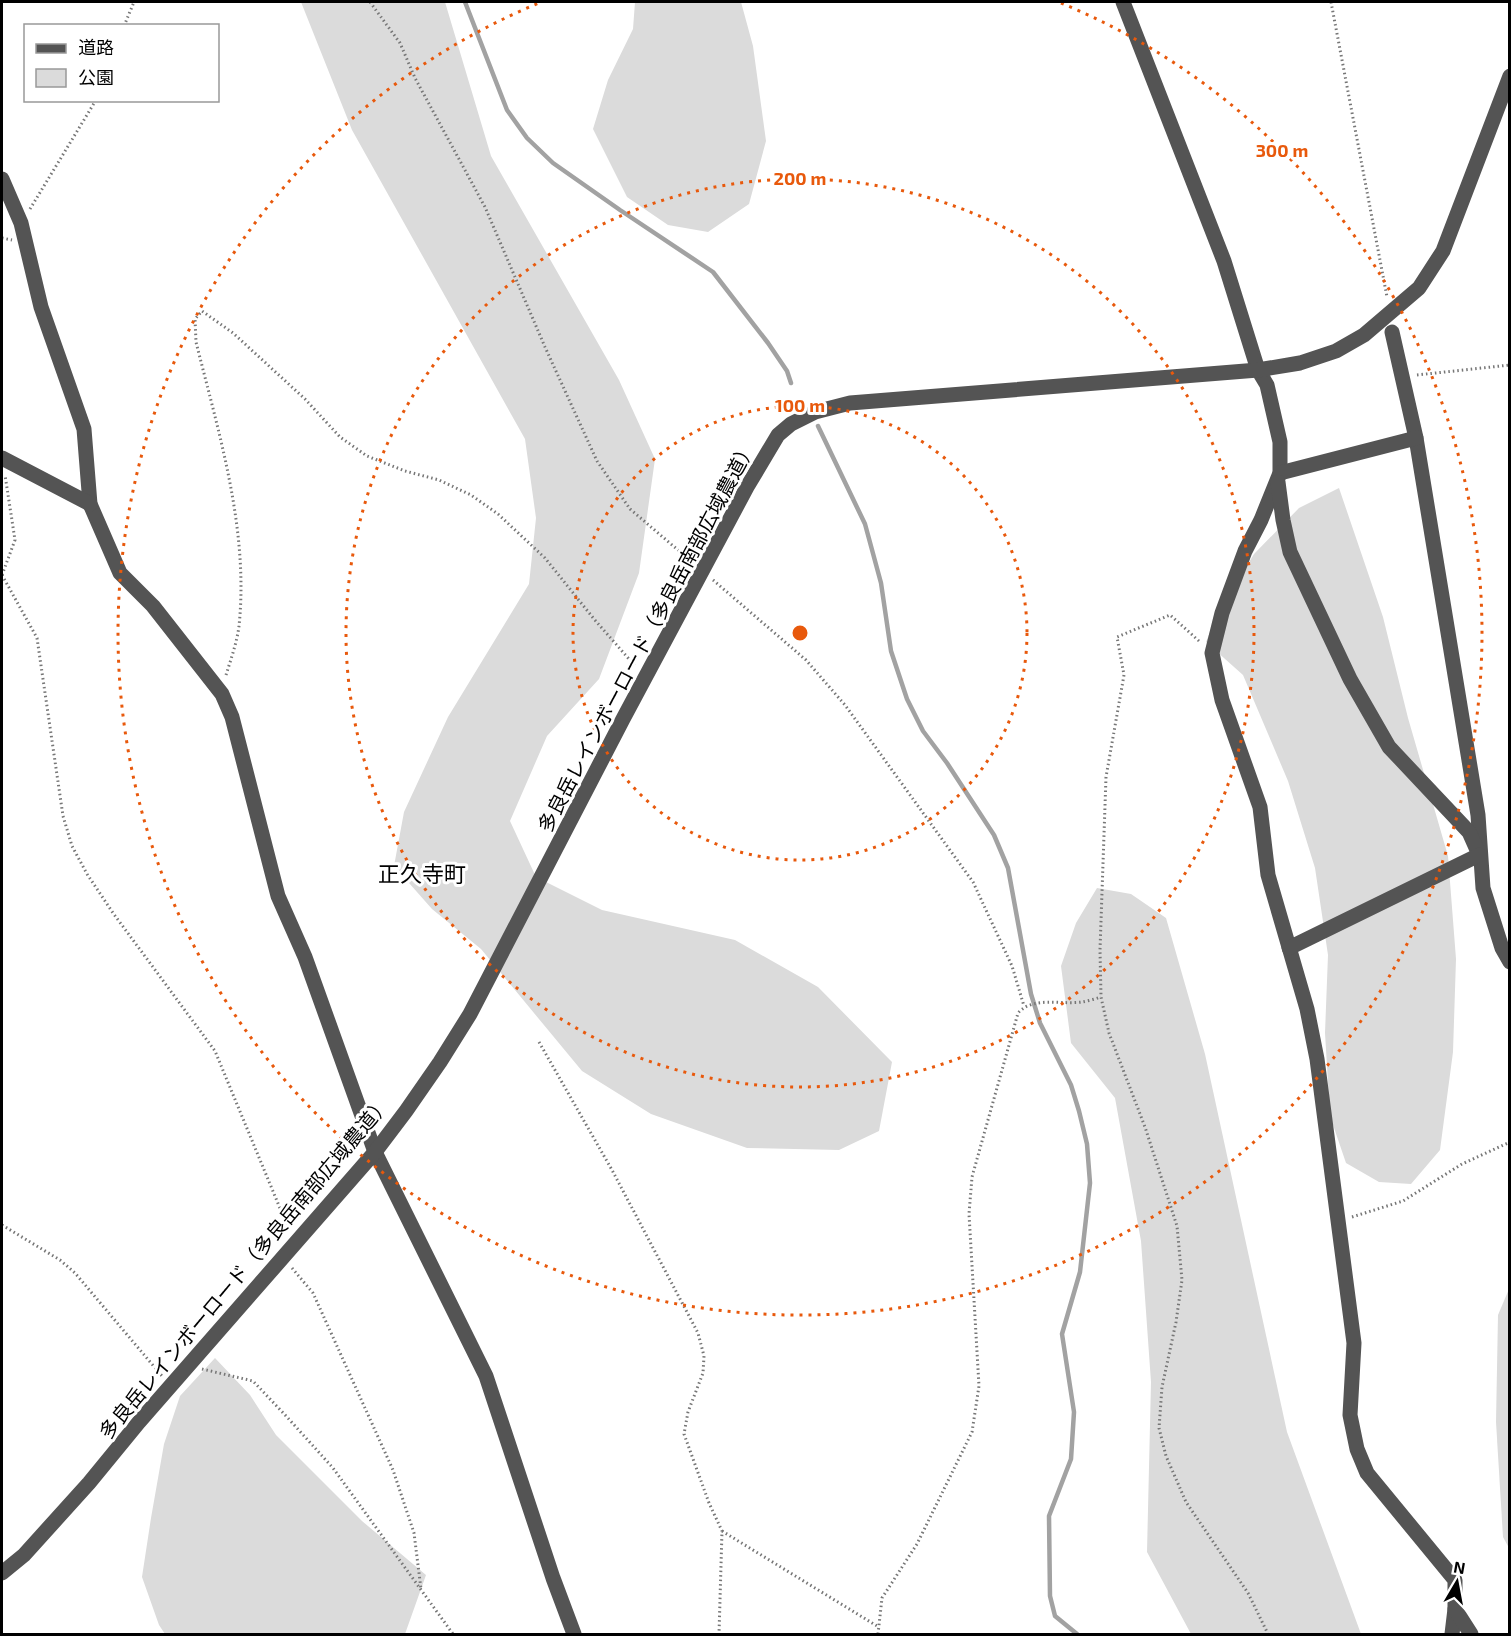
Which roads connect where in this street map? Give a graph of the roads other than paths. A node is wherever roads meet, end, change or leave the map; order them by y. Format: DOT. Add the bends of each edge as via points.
graph roads {
  1 [pos="1123,2"];
  2 [pos="1509,75"];
  3 [pos="2,179"];
  4 [pos="1392,332"];
  5 [pos="1258,370"];
  6 [pos="1416,438"];
  7 [pos="2,458"];
  8 [pos="1279,477"];
  9 [pos="90,504"];
  10 [pos="1479,855"];
  11 [pos="1289,948"];
  12 [pos="1509,962"];
  13 [pos="375,1152"];
  14 [pos="2,1573"];
  15 [pos="1455,1609"];
  16 [pos="574,1635"];
  17 [pos="1452,1635"];
  18 [pos="1471,1635"];
  1 -- 5 [label="street" via="1224,261"];
  2 -- 5 [label="street, 多良岳レインボーロード（多良岳南部広域農道）" via="1443,251 1419,288 1364,336 1336,351 1300,363"];
  3 -- 9 [label="street" via="21,223 41,307 84,429"];
  4 -- 6 [label="street"];
  5 -- 8 [label="street" via="1267,385 1280,442"];
  5 -- 13 [label="street, 多良岳レインボーロード（多良岳南部広域農道）" via="850,403 815,412 778,435 645,678 470,1014"];
  6 -- 8 [label="street"];
  6 -- 10 [label="street" via="1478,815"];
  7 -- 9 [label="street"];
  8 -- 10 [label="street" via="1290,552 1350,679 1389,747 1469,832"];
  8 -- 11 [label="street" via="1245,551 1212,653 1222,700 1260,807 1268,875"];
  9 -- 13 [label="street" via="120,573 153,606 222,694 232,717 278,896 305,957"];
  10 -- 11 [label="street"];
  10 -- 12 [label="street" via="1483,888"];
  11 -- 15 [label="street" via="1317,1059 1339,1221 1354,1343 1350,1415 1357,1449 1367,1473 1455,1580"];
  13 -- 14 [label="street, 多良岳レインボーロード（多良岳南部広域農道）" via="44,1534"];
  13 -- 16 [label="street" via="486,1376"];
  15 -- 17 [label="street"];
  15 -- 18 [label="street"];
}
